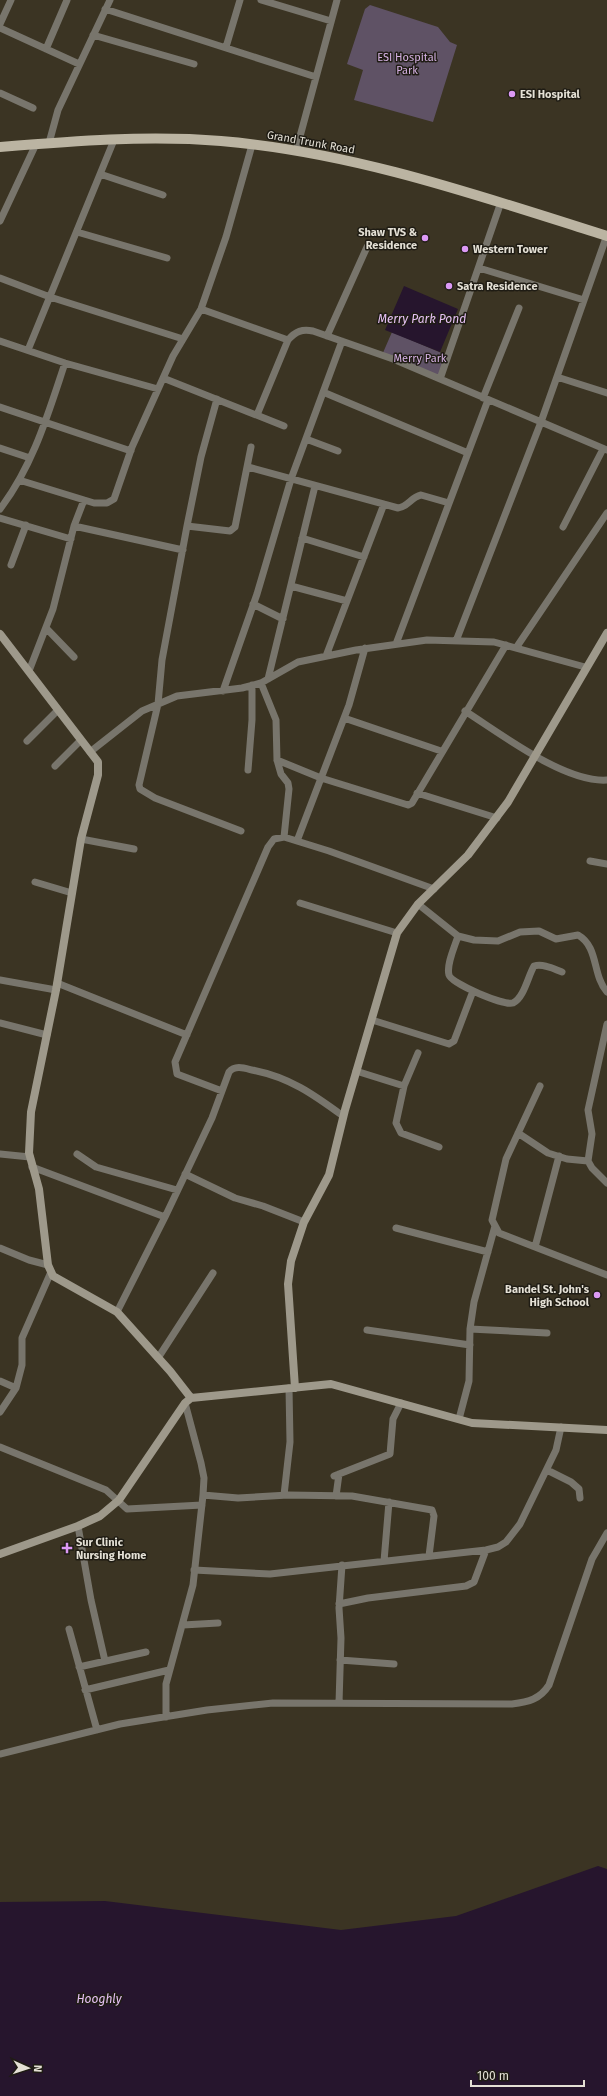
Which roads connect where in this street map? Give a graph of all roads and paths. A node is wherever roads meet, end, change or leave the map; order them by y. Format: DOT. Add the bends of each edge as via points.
graph roads {
  1 [pos="11,0"];
  2 [pos="67,0"];
  3 [pos="110,0"];
  4 [pos="240,0"];
  5 [pos="261,0"];
  6 [pos="337,0"];
  7 [pos="105,9"];
  8 [pos="331,21"];
  9 [pos="0,24"];
  10 [pos="0,28"];
  11 [pos="93,35"];
  12 [pos="226,47"];
  13 [pos="46,49"];
  14 [pos="79,64"];
  15 [pos="194,64"];
  16 [pos="316,77"];
  17 [pos="0,93"];
  18 [pos="33,108"];
  19 [pos="114,140"];
  20 [pos="49,143"];
  21 [pos="36,144"];
  22 [pos="252,145"];
  23 [pos="0,147"];
  24 [pos="296,151"];
  25 [pos="100,174"];
  26 [pos="163,194"];
  27 [pos="501,202"];
  28 [pos="0,221"];
  29 [pos="77,232"];
  30 [pos="607,236"];
  31 [pos="367,247"];
  32 [pos="167,258"];
  33 [pos="479,268"];
  34 [pos="0,278"];
  35 [pos="50,297"];
  36 [pos="584,300"];
  37 [pos="519,308"];
  38 [pos="201,309"];
  39 [pos="327,336"];
  40 [pos="183,339"];
  41 [pos="288,340"];
  42 [pos="0,341"];
  43 [pos="342,341"];
  44 [pos="28,350"];
  45 [pos="65,363"];
  46 [pos="557,377"];
  47 [pos="163,378"];
  48 [pos="440,379"];
  49 [pos="158,389"];
  50 [pos="323,392"];
  51 [pos="607,393"];
  52 [pos="217,399"];
  53 [pos="486,399"];
  54 [pos="0,407"];
  55 [pos="257,415"];
  56 [pos="541,422"];
  57 [pos="45,423"];
  58 [pos="284,426"];
  59 [pos="306,439"];
  60 [pos="251,447"];
  61 [pos="0,448"];
  62 [pos="605,449"];
  63 [pos="131,451"];
  64 [pos="338,451"];
  65 [pos="468,453"];
  66 [pos="30,458"];
  67 [pos="248,468"];
  68 [pos="291,479"];
  69 [pos="19,480"];
  70 [pos="315,486"];
  71 [pos="84,500"];
  72 [pos="450,503"];
  73 [pos="384,504"];
  74 [pos="0,509"];
  75 [pos="607,513"];
  76 [pos="0,518"];
  77 [pos="26,526"];
  78 [pos="74,526"];
  79 [pos="187,526"];
  80 [pos="563,527"];
  81 [pos="302,538"];
  82 [pos="71,539"];
  83 [pos="183,550"];
  84 [pos="364,557"];
  85 [pos="11,565"];
  86 [pos="291,586"];
  87 [pos="347,601"];
  88 [pos="253,604"];
  89 [pos="283,619"];
  90 [pos="46,628"];
  91 [pos="607,633"];
  92 [pos="0,634"];
  93 [pos="456,641"];
  94 [pos="396,644"];
  95 [pos="506,645"];
  96 [pos="365,648"];
  97 [pos="516,648"];
  98 [pos="326,656"];
  99 [pos="74,657"];
  100 [pos="586,667"];
  101 [pos="29,672"];
  102 [pos="265,681"];
  103 [pos="252,685"];
  104 [pos="223,691"];
  105 [pos="158,704"];
  106 [pos="58,710"];
  107 [pos="465,711"];
  108 [pos="344,718"];
  109 [pos="81,740"];
  110 [pos="27,741"];
  111 [pos="441,751"];
  112 [pos="90,752"];
  113 [pos="535,755"];
  114 [pos="277,760"];
  115 [pos="55,766"];
  116 [pos="248,770"];
  117 [pos="321,778"];
  118 [pos="607,780"];
  119 [pos="417,793"];
  120 [pos="497,818"];
  121 [pos="241,831"];
  122 [pos="284,837"];
  123 [pos="81,839"];
  124 [pos="297,841"];
  125 [pos="134,849"];
  126 [pos="590,861"];
  127 [pos="607,864"];
  128 [pos="35,882"];
  129 [pos="434,889"];
  130 [pos="72,893"];
  131 [pos="300,903"];
  132 [pos="418,904"];
  133 [pos="397,933"];
  134 [pos="458,936"];
  135 [pos="562,972"];
  136 [pos="0,980"];
  137 [pos="57,986"];
  138 [pos="473,990"];
  139 [pos="607,992"];
  140 [pos="372,1020"];
  141 [pos="0,1023"];
  142 [pos="607,1024"];
  143 [pos="47,1035"];
  144 [pos="187,1035"];
  145 [pos="418,1053"];
  146 [pos="356,1071"];
  147 [pos="404,1086"];
  148 [pos="540,1086"];
  149 [pos="222,1091"];
  150 [pos="343,1116"];
  151 [pos="518,1133"];
  152 [pos="439,1147"];
  153 [pos="0,1154"];
  154 [pos="77,1154"];
  155 [pos="559,1156"];
  156 [pos="30,1157"];
  157 [pos="588,1161"];
  158 [pos="32,1167"];
  159 [pos="185,1174"];
  160 [pos="607,1184"];
  161 [pos="177,1190"];
  162 [pos="165,1216"];
  163 [pos="304,1222"];
  164 [pos="495,1226"];
  165 [pos="396,1228"];
  166 [pos="535,1247"];
  167 [pos="0,1248"];
  168 [pos="488,1252"];
  169 [pos="50,1269"];
  170 [pos="213,1273"];
  171 [pos="607,1275"];
  172 [pos="117,1312"];
  173 [pos="367,1330"];
  174 [pos="470,1330"];
  175 [pos="547,1333"];
  176 [pos="470,1345"];
  177 [pos="158,1358"];
  178 [pos="0,1381"];
  179 [pos="16,1388"];
  180 [pos="292,1388"];
  181 [pos="188,1401"];
  182 [pos="400,1403"];
  183 [pos="0,1412"];
  184 [pos="459,1419"];
  185 [pos="561,1427"];
  186 [pos="607,1430"];
  187 [pos="0,1447"];
  188 [pos="547,1470"];
  189 [pos="203,1495"];
  190 [pos="284,1496"];
  191 [pos="336,1496"];
  192 [pos="580,1498"];
  193 [pos="119,1500"];
  194 [pos="389,1502"];
  195 [pos="202,1505"];
  196 [pos="78,1526"];
  197 [pos="607,1533"];
  198 [pos="486,1550"];
  199 [pos="0,1554"];
  200 [pos="429,1556"];
  201 [pos="384,1561"];
  202 [pos="342,1565"];
  203 [pos="194,1570"];
  204 [pos="339,1604"];
  205 [pos="218,1623"];
  206 [pos="183,1625"];
  207 [pos="69,1629"];
  208 [pos="146,1652"];
  209 [pos="340,1660"];
  210 [pos="105,1661"];
  211 [pos="394,1664"];
  212 [pos="79,1667"];
  213 [pos="169,1670"];
  214 [pos="86,1690"];
  215 [pos="339,1703"];
  216 [pos="166,1717"];
  217 [pos="97,1730"];
  218 [pos="0,1754"];
  1 -- 9 [label="street"];
  2 -- 13 [label="street"];
  3 -- 7 [label="street"];
  4 -- 12 [label="street"];
  5 -- 8 [label="street"];
  6 -- 8 [label="street"];
  7 -- 11 [label="street"];
  7 -- 12 [label="street"];
  8 -- 16 [label="street"];
  10 -- 13 [label="street"];
  11 -- 14 [label="street"];
  11 -- 15 [label="street"];
  12 -- 16 [label="street"];
  13 -- 14 [label="street"];
  14 -- 20 [label="street" via="58,110"];
  16 -- 24 [label="street"];
  17 -- 18 [label="street"];
  19 -- 20 [label="main road, Grand Trunk Road"];
  19 -- 22 [label="main road, Grand Trunk Road" via="179,139"];
  19 -- 25 [label="street"];
  20 -- 21 [label="main road, Grand Trunk Road"];
  21 -- 23 [label="main road, Grand Trunk Road"];
  21 -- 28 [label="street"];
  22 -- 24 [label="main road, Grand Trunk Road"];
  22 -- 38 [label="street" via="226,237"];
  24 -- 27 [label="main road, Grand Trunk Road" via="412,175"];
  25 -- 26 [label="street"];
  25 -- 29 [label="street"];
  27 -- 30 [label="main road, Grand Trunk Road"];
  27 -- 33 [label="street"];
  29 -- 32 [label="street"];
  29 -- 35 [label="street"];
  30 -- 36 [label="street"];
  31 -- 39 [label="street"];
  33 -- 36 [label="street"];
  33 -- 48 [label="street"];
  34 -- 35 [label="street"];
  35 -- 40 [label="street"];
  35 -- 44 [label="street"];
  36 -- 46 [label="street"];
  37 -- 53 [label="street"];
  38 -- 40 [label="street"];
  38 -- 41 [label="street"];
  39 -- 41 [label="street" via="303,329"];
  39 -- 43 [label="street"];
  40 -- 47 [label="street"];
  41 -- 55 [label="street"];
  42 -- 44 [label="street"];
  43 -- 48 [label="street"];
  43 -- 50 [label="street"];
  44 -- 45 [label="street"];
  45 -- 49 [label="street"];
  45 -- 57 [label="street"];
  46 -- 51 [label="street"];
  46 -- 56 [label="street"];
  47 -- 49 [label="street"];
  47 -- 52 [label="street"];
  48 -- 53 [label="street"];
  49 -- 63 [label="street"];
  50 -- 59 [label="street"];
  50 -- 65 [label="street"];
  52 -- 55 [label="street"];
  52 -- 79 [label="street" via="201,457"];
  53 -- 56 [label="street"];
  53 -- 65 [label="street"];
  54 -- 57 [label="street"];
  55 -- 58 [label="street"];
  56 -- 62 [label="street"];
  56 -- 93 [label="street"];
  57 -- 63 [label="street"];
  57 -- 66 [label="street"];
  59 -- 64 [label="street"];
  59 -- 68 [label="street"];
  60 -- 67 [label="street"];
  61 -- 66 [label="street"];
  62 -- 80 [label="street"];
  63 -- 71 [label="street" via="114,499 107,503"];
  65 -- 72 [label="street"];
  66 -- 69 [label="street"];
  67 -- 68 [label="street"];
  67 -- 79 [label="street" via="233,530"];
  68 -- 70 [label="street"];
  68 -- 88 [label="street"];
  69 -- 71 [label="street"];
  69 -- 74 [label="street"];
  70 -- 73 [label="street"];
  70 -- 81 [label="street"];
  71 -- 78 [label="street"];
  72 -- 73 [label="street" via="421,495 416,496 404,507"];
  72 -- 94 [label="street"];
  73 -- 84 [label="street"];
  75 -- 97 [label="street"];
  76 -- 77 [label="street"];
  77 -- 82 [label="street"];
  77 -- 85 [label="street"];
  78 -- 82 [label="street"];
  78 -- 83 [label="street"];
  79 -- 83 [label="street"];
  81 -- 84 [label="street"];
  81 -- 86 [label="street"];
  82 -- 90 [label="street"];
  83 -- 105 [label="street" via="162,660"];
  84 -- 87 [label="street"];
  86 -- 87 [label="street"];
  86 -- 89 [label="street"];
  87 -- 98 [label="street"];
  88 -- 89 [label="street"];
  88 -- 104 [label="street"];
  89 -- 102 [label="street"];
  90 -- 99 [label="street"];
  90 -- 101 [label="street"];
  91 -- 100 [label="street"];
  92 -- 101 [label="street"];
  93 -- 94 [label="street" via="428,640"];
  93 -- 95 [label="street" via="494,642"];
  94 -- 96 [label="street"];
  95 -- 97 [label="street"];
  95 -- 107 [label="street"];
  96 -- 98 [label="street"];
  96 -- 108 [label="street"];
  97 -- 100 [label="street"];
  98 -- 102 [label="street" via="298,662"];
  100 -- 113 [label="street"];
  101 -- 106 [label="street"];
  102 -- 103 [label="street"];
  102 -- 114 [label="street" via="276,720"];
  103 -- 104 [label="street"];
  103 -- 116 [label="street"];
  104 -- 105 [label="street" via="177,696"];
  105 -- 112 [label="street" via="142,711"];
  105 -- 121 [label="street" via="140,777 140,789 155,798"];
  106 -- 109 [label="street"];
  106 -- 110 [label="street"];
  107 -- 111 [label="street"];
  107 -- 113 [label="street"];
  108 -- 111 [label="street"];
  108 -- 117 [label="street"];
  109 -- 112 [label="street"];
  109 -- 115 [label="street"];
  111 -- 119 [label="street"];
  112 -- 123 [label="street" via="98,762 98,774"];
  113 -- 118 [label="street" via="577,777"];
  113 -- 120 [label="street"];
  114 -- 117 [label="street"];
  114 -- 122 [label="street" via="289,789"];
  117 -- 119 [label="street" via="401,804 412,803"];
  117 -- 124 [label="street"];
  119 -- 120 [label="street"];
  120 -- 129 [label="street" via="468,855"];
  122 -- 124 [label="street"];
  122 -- 144 [label="street" via="274,839 268,847"];
  123 -- 125 [label="street"];
  123 -- 130 [label="street"];
  124 -- 129 [label="street"];
  126 -- 127 [label="street"];
  128 -- 130 [label="street"];
  129 -- 132 [label="street"];
  130 -- 137 [label="street"];
  131 -- 133 [label="street"];
  132 -- 133 [label="street"];
  132 -- 134 [label="street"];
  133 -- 140 [label="street"];
  134 -- 138 [label="street" via="449,976"];
  134 -- 139 [label="street" via="488,942 498,941 520,932 539,931 556,939 578,935 585,939 592,951 600,982"];
  135 -- 138 [label="street" via="546,966 534,966 519,998 513,1002 506,1003"];
  136 -- 137 [label="street"];
  137 -- 143 [label="street"];
  137 -- 144 [label="street"];
  138 -- 140 [label="street" via="454,1041 449,1044"];
  140 -- 146 [label="street"];
  141 -- 143 [label="street"];
  142 -- 157 [label="street" via="588,1110 592,1134"];
  143 -- 156 [label="street" via="31,1112"];
  144 -- 149 [label="street" via="175,1062 177,1074"];
  145 -- 147 [label="street"];
  146 -- 147 [label="street"];
  146 -- 150 [label="street"];
  147 -- 152 [label="street" via="397,1128 401,1133"];
  148 -- 151 [label="street"];
  149 -- 150 [label="street" via="232,1068 267,1073 306,1089"];
  149 -- 159 [label="street"];
  150 -- 163 [label="street" via="329,1175"];
  151 -- 155 [label="street" via="548,1153"];
  151 -- 164 [label="street" via="506,1159 492,1220"];
  153 -- 156 [label="street"];
  154 -- 161 [label="street" via="96,1167"];
  155 -- 157 [label="street"];
  155 -- 166 [label="street"];
  156 -- 158 [label="street"];
  157 -- 160 [label="street"];
  158 -- 162 [label="street"];
  158 -- 169 [label="street" via="39,1189"];
  159 -- 161 [label="street"];
  159 -- 163 [label="street" via="235,1198"];
  161 -- 162 [label="street"];
  162 -- 172 [label="street"];
  163 -- 180 [label="street" via="291,1261 288,1284"];
  164 -- 166 [label="street" via="500,1232"];
  164 -- 168 [label="street"];
  165 -- 168 [label="street"];
  166 -- 171 [label="street"];
  167 -- 169 [label="street"];
  168 -- 174 [label="street" via="474,1302"];
  169 -- 172 [label="street" via="53,1276"];
  169 -- 179 [label="street" via="22,1338 22,1365"];
  170 -- 177 [label="street"];
  172 -- 177 [label="street"];
  173 -- 176 [label="street"];
  174 -- 175 [label="street"];
  174 -- 176 [label="street"];
  176 -- 184 [label="street" via="468,1381"];
  177 -- 181 [label="street"];
  178 -- 179 [label="street"];
  179 -- 183 [label="street"];
  180 -- 181 [label="street"];
  180 -- 182 [label="street" via="332,1384"];
  180 -- 190 [label="street"];
  181 -- 189 [label="street" via="204,1478"];
  181 -- 193 [label="street"];
  182 -- 184 [label="street"];
  182 -- 191 [label="street" via="393,1419 390,1454 336,1475"];
  184 -- 185 [label="street"];
  185 -- 186 [label="street"];
  185 -- 188 [label="street" via="556,1450"];
  187 -- 193 [label="street" via="106,1490"];
  188 -- 192 [label="street" via="571,1482 579,1489"];
  188 -- 198 [label="street" via="520,1524 506,1542"];
  189 -- 190 [label="street" via="238,1498"];
  189 -- 195 [label="street"];
  190 -- 191 [label="street"];
  191 -- 194 [label="street"];
  193 -- 195 [label="street" via="127,1509 136,1510"];
  193 -- 196 [label="street" via="100,1516"];
  194 -- 200 [label="street" via="432,1510 434,1516"];
  194 -- 201 [label="street"];
  195 -- 203 [label="street"];
  196 -- 199 [label="street"];
  196 -- 210 [label="street"];
  197 -- 215 [label="street" via="592,1559 550,1685 537,1699 512,1704"];
  198 -- 200 [label="street"];
  198 -- 204 [label="street" via="474,1582 466,1586"];
  200 -- 201 [label="street"];
  201 -- 202 [label="street"];
  202 -- 203 [label="street" via="270,1574"];
  202 -- 204 [label="street"];
  203 -- 206 [label="street"];
  204 -- 209 [label="street"];
  205 -- 206 [label="street"];
  206 -- 213 [label="street"];
  207 -- 212 [label="street"];
  208 -- 210 [label="street"];
  209 -- 211 [label="street"];
  209 -- 215 [label="street"];
  210 -- 212 [label="street"];
  212 -- 214 [label="street"];
  213 -- 214 [label="street"];
  213 -- 216 [label="street" via="165,1699"];
  214 -- 217 [label="street"];
  215 -- 216 [label="street" via="273,1703"];
  216 -- 217 [label="street"];
  217 -- 218 [label="street"];
}
